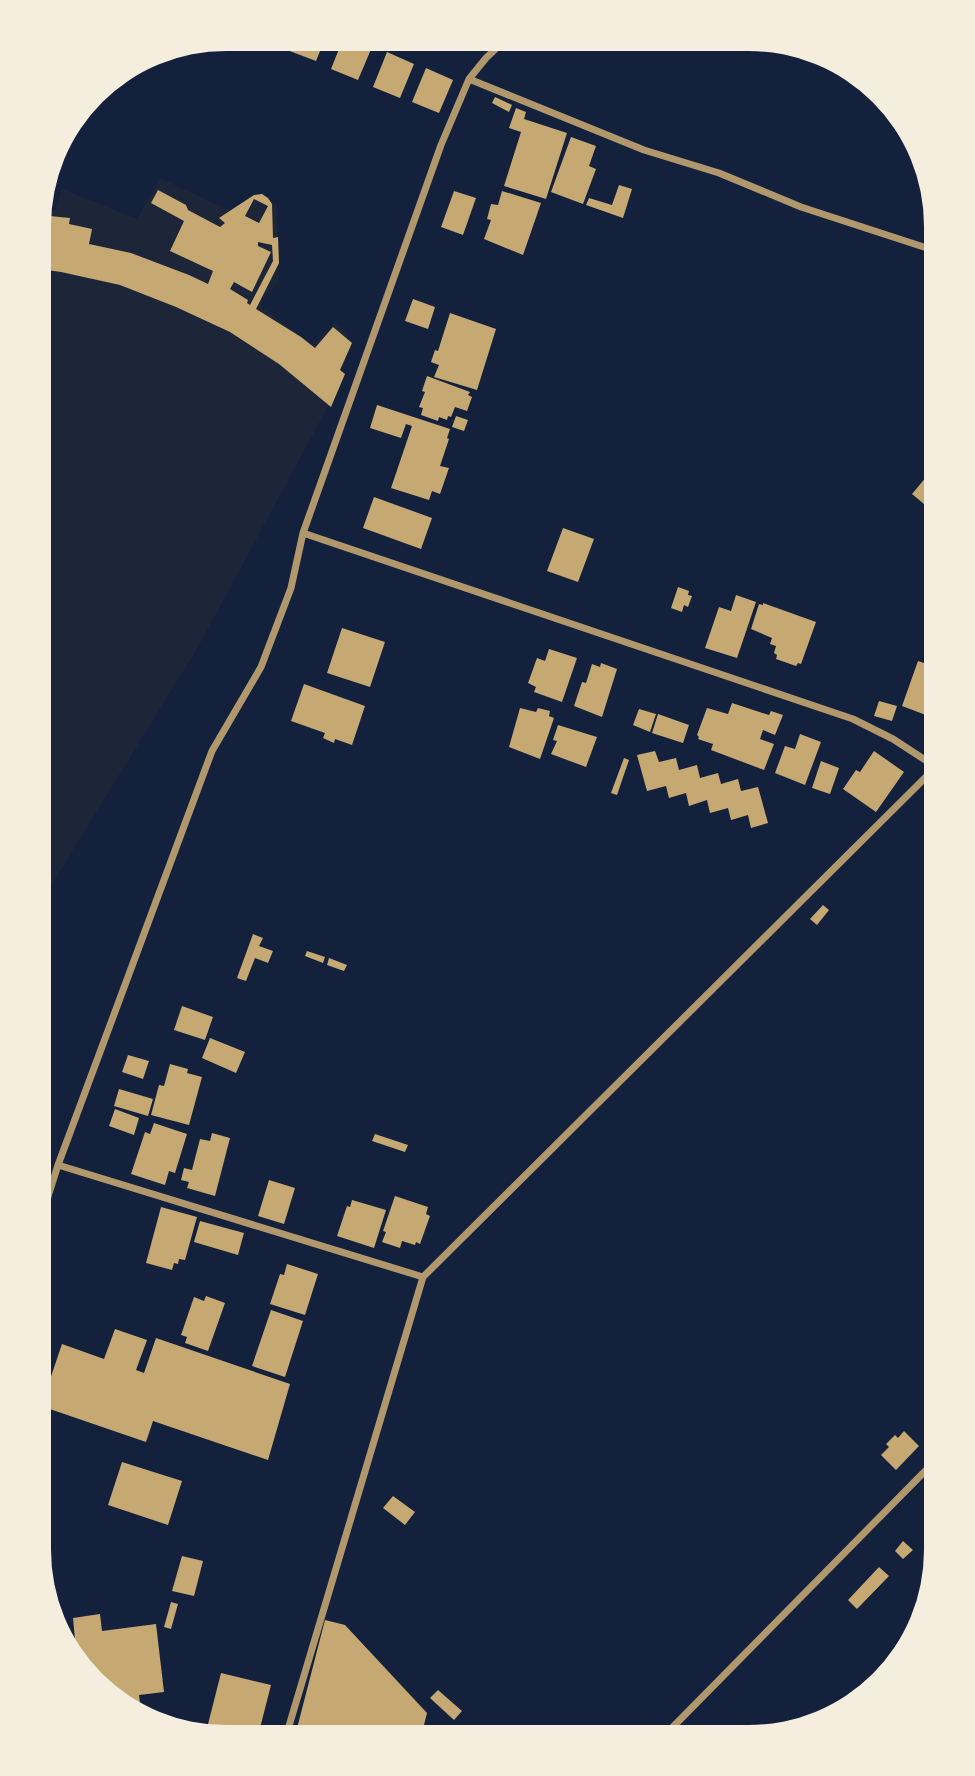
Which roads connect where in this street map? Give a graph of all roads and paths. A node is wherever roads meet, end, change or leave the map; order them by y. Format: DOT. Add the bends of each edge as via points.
graph roads {
  1 [pos="493,51"];
  2 [pos="469,79"];
  3 [pos="924,246"];
  4 [pos="303,533"];
  5 [pos="924,759"];
  6 [pos="924,779"];
  7 [pos="58,1165"];
  8 [pos="51,1187"];
  9 [pos="423,1277"];
  10 [pos="924,1472"];
  11 [pos="289,1725"];
  12 [pos="675,1725"];
  1 -- 2 [label="street"];
  2 -- 3 [label="street" via="644,150"];
  2 -- 4 [label="street" via="441,145"];
  4 -- 5 [label="street" via="853,719"];
  4 -- 7 [label="street" via="291,588 261,667 212,751"];
  6 -- 9 [label="street"];
  7 -- 8 [label="street"];
  7 -- 9 [label="street"];
  9 -- 11 [label="street"];
  10 -- 12 [label="street"];
}
